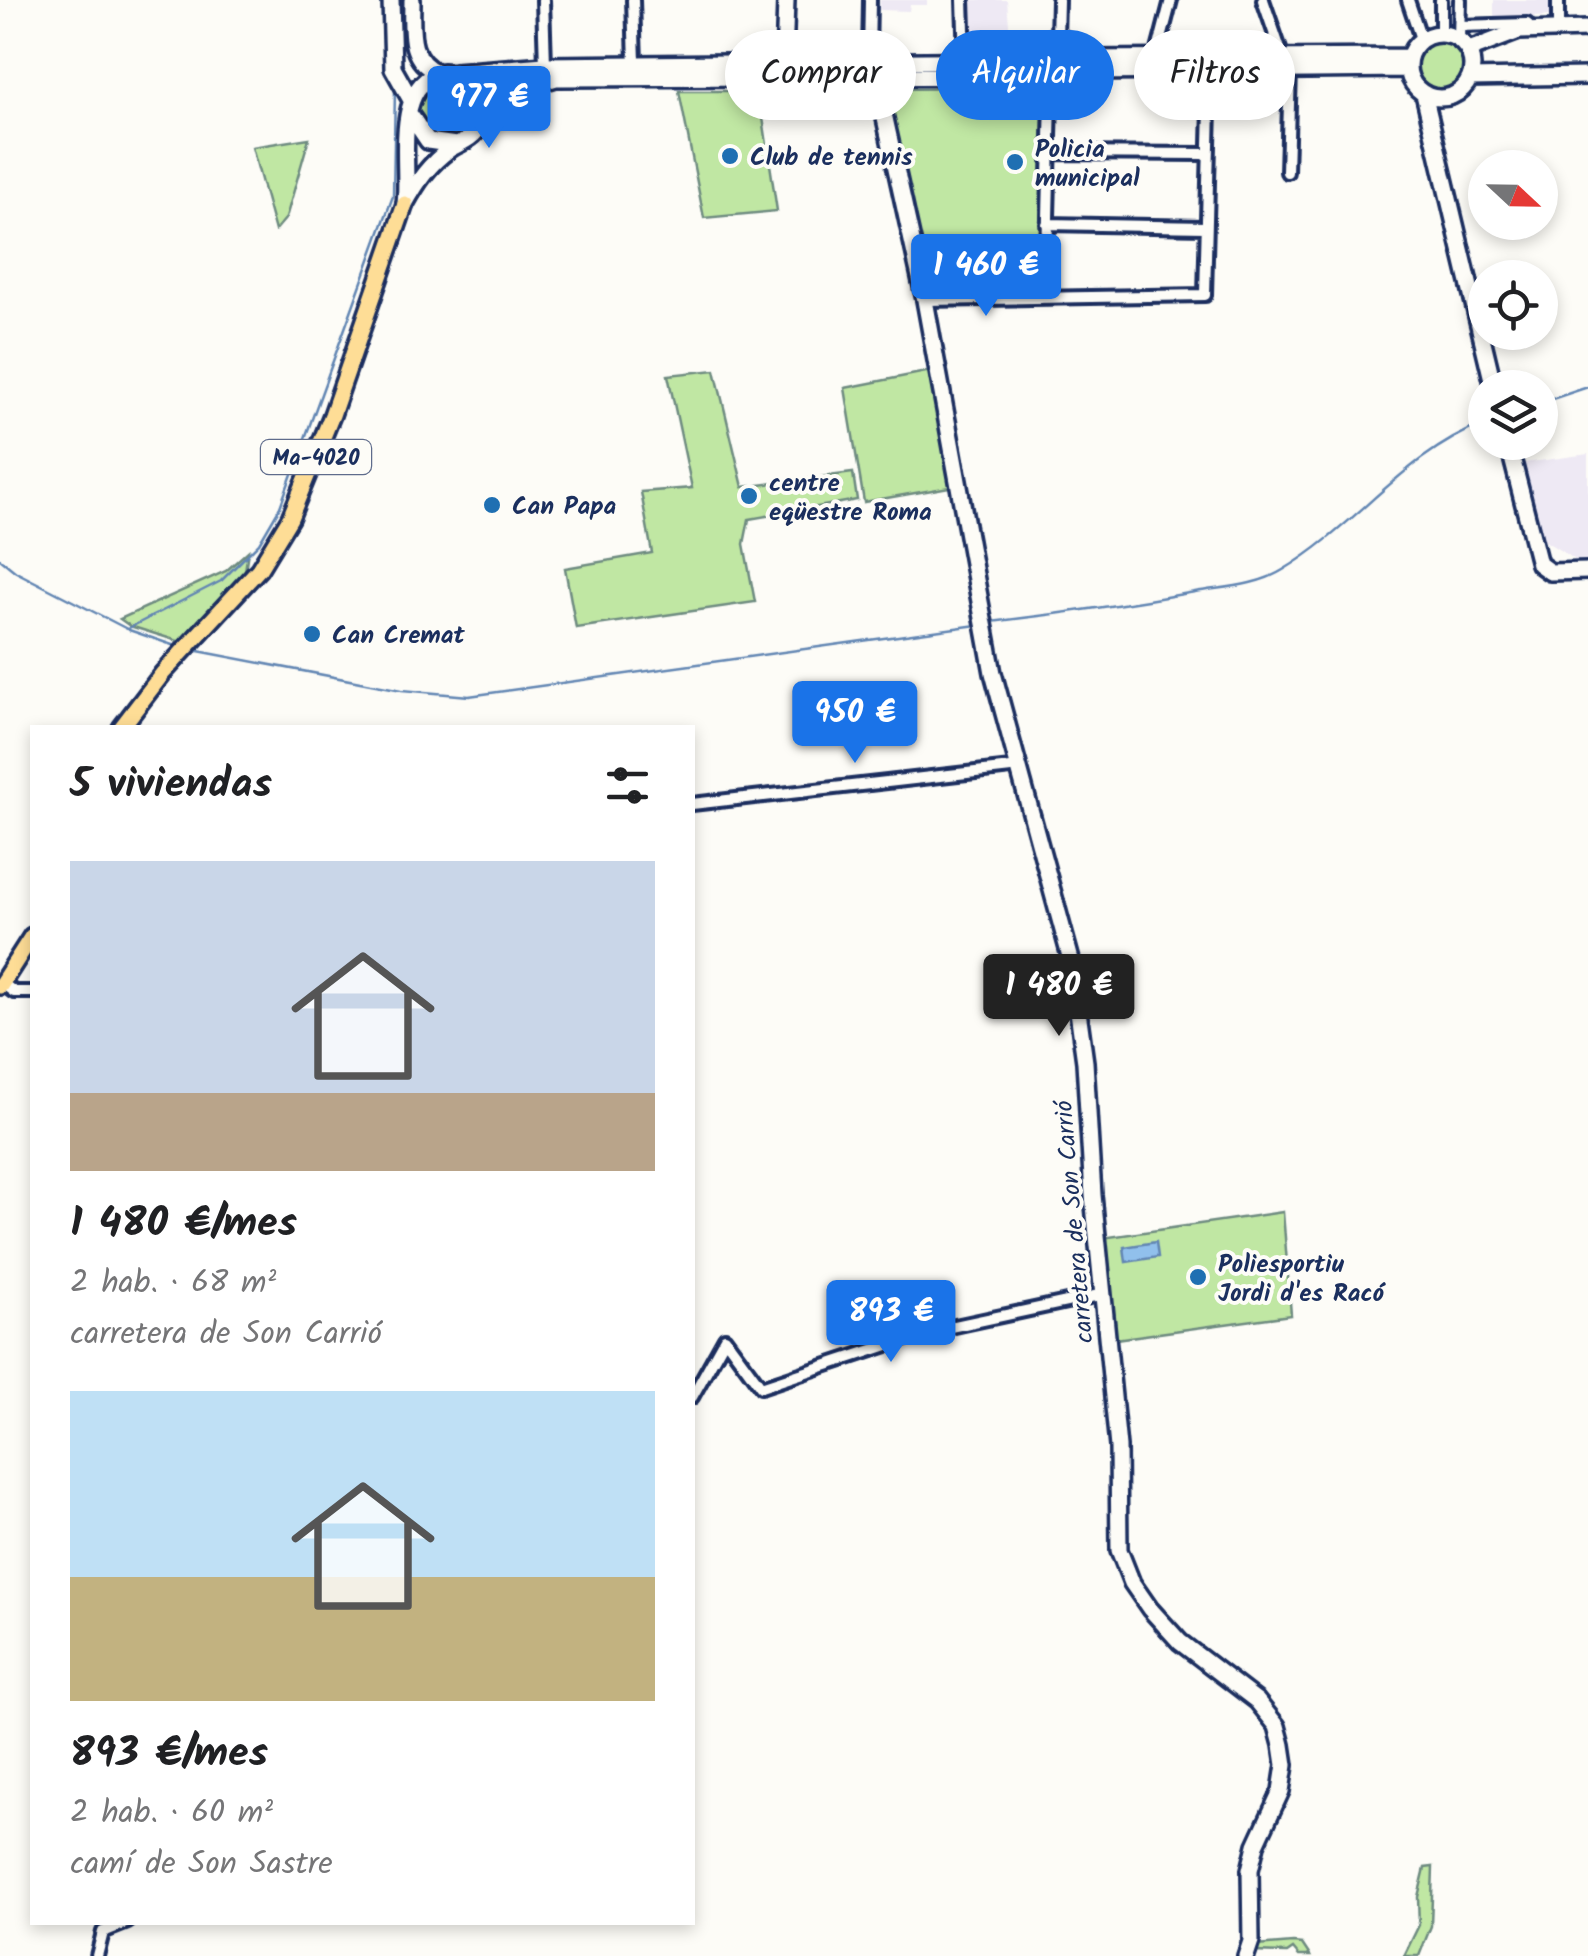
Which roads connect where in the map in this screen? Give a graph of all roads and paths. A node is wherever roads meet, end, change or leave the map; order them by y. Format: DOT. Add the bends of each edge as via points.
graph roads {
  1 [pos="391,0"];
  2 [pos="412,0"];
  3 [pos="543,0"];
  4 [pos="634,0"];
  5 [pos="776,0"];
  6 [pos="786,0"];
  7 [pos="870,0"];
  8 [pos="963,0"];
  9 [pos="1058,0"];
  10 [pos="1171,0"];
  11 [pos="1263,0"];
  12 [pos="1408,0"];
  13 [pos="1441,0"];
  14 [pos="1460,0"];
  15 [pos="1558,0"];
  16 [pos="1588,29"];
  17 [pos="777,30"];
  18 [pos="783,30"];
  19 [pos="871,30"];
  20 [pos="964,30"];
  21 [pos="1057,30"];
  22 [pos="1163,30"];
  23 [pos="1274,30"];
  24 [pos="1550,30"];
  25 [pos="1441,33"];
  26 [pos="1463,39"];
  27 [pos="1421,40"];
  28 [pos="725,62"];
  29 [pos="635,63"];
  30 [pos="1409,63"];
  31 [pos="1295,64"];
  32 [pos="544,65"];
  33 [pos="446,72"];
  34 [pos="725,72"];
  35 [pos="1588,76"];
  36 [pos="1470,78"];
  37 [pos="1424,94"];
  38 [pos="1442,98"];
  39 [pos="411,106"];
  40 [pos="484,118"];
  41 [pos="1428,118"];
  42 [pos="884,120"];
  43 [pos="1051,120"];
  44 [pos="1209,120"];
  45 [pos="1286,120"];
  46 [pos="456,145"];
  47 [pos="1050,152"];
  48 [pos="1207,154"];
  49 [pos="1286,172"];
  50 [pos="405,204"];
  51 [pos="1047,224"];
  52 [pos="1205,227"];
  53 [pos="1046,297"];
  54 [pos="924,300"];
  55 [pos="1490,370"];
  56 [pos="1513,460"];
  57 [pos="1588,571"];
  58 [pos="123,725"];
  59 [pos="1022,766"];
  60 [pos="695,804"];
  61 [pos="30,939"];
  62 [pos="1,984"];
  63 [pos="30,992"];
  64 [pos="1104,1294"];
  65 [pos="695,1392"];
  66 [pos="120,1925"];
  67 [pos="96,1956"];
  68 [pos="1246,1956"];
  1 -- 39 [label="main road, Ma-4020" via="394,68"];
  2 -- 33 [label="main road" via="415,54 422,65"];
  3 -- 32 [label="street"];
  4 -- 29 [label="street"];
  5 -- 17 [label="main road"];
  6 -- 18 [label="main road"];
  7 -- 19 [label="street"];
  8 -- 20 [label="street"];
  9 -- 21 [label="street"];
  10 -- 22 [label="street"];
  11 -- 23 [label="street"];
  12 -- 27 [label="street"];
  13 -- 25 [label="street"];
  14 -- 26 [label="street"];
  15 -- 24 [label="street"];
  16 -- 24 [label="main road"];
  24 -- 26 [label="main road"];
  24 -- 26 [label="street" via="1529,24"];
  25 -- 26 [label="main road"];
  25 -- 27 [label="main road"];
  26 -- 36 [label="main road"];
  27 -- 30 [label="main road"];
  28 -- 29 [label="main road"];
  29 -- 32 [label="main road"];
  30 -- 31 [label="main road"];
  30 -- 37 [label="main road"];
  32 -- 33 [label="main road"];
  33 -- 39 [label="main road" via="424,80"];
  33 -- 40 [label="main road" via="477,86"];
  34 -- 40 [label="main road" via="545,79 514,90"];
  35 -- 36 [label="main road"];
  36 -- 38 [label="main road"];
  37 -- 38 [label="main road"];
  37 -- 41 [label="main road"];
  38 -- 41 [label="main road"];
  39 -- 46 [label="main road, Ma-4020" via="414,126 428,141"];
  39 -- 50 [label="main road, Ma-4020"];
  40 -- 46 [label="main road, Ma-4020" via="474,135"];
  41 -- 55 [label="main road"];
  42 -- 54 [label="main road, carretera de Son Carrió"];
  43 -- 47 [label="street"];
  44 -- 48 [label="street"];
  45 -- 49 [label="street"];
  46 -- 50 [label="main road, Ma-4020" via="426,170"];
  47 -- 48 [label="street"];
  47 -- 51 [label="street"];
  48 -- 52 [label="street"];
  50 -- 58 [label="main road, Ma-4020" via="325,434 283,532"];
  51 -- 52 [label="street"];
  51 -- 53 [label="street"];
  52 -- 53 [label="street" via="1205,295"];
  53 -- 54 [label="street"];
  54 -- 59 [label="main road, carretera de Son Carrió" via="993,673"];
  56 -- 57 [label="main road" via="1539,564 1550,572"];
  59 -- 60 [label="street"];
  59 -- 64 [label="main road, carretera de Son Carrió" via="1071,960"];
  61 -- 62 [label="main road"];
  62 -- 63 [label="street"];
  64 -- 65 [label="street" via="927,1332 760,1387 725,1338"];
  64 -- 68 [label="main road, carretera de Son Carrió" via="1124,1565 1180,1642 1257,1701 1282,1745 1281,1791 1250,1870"];
  66 -- 67 [label="street" via="103,1932"];
}
